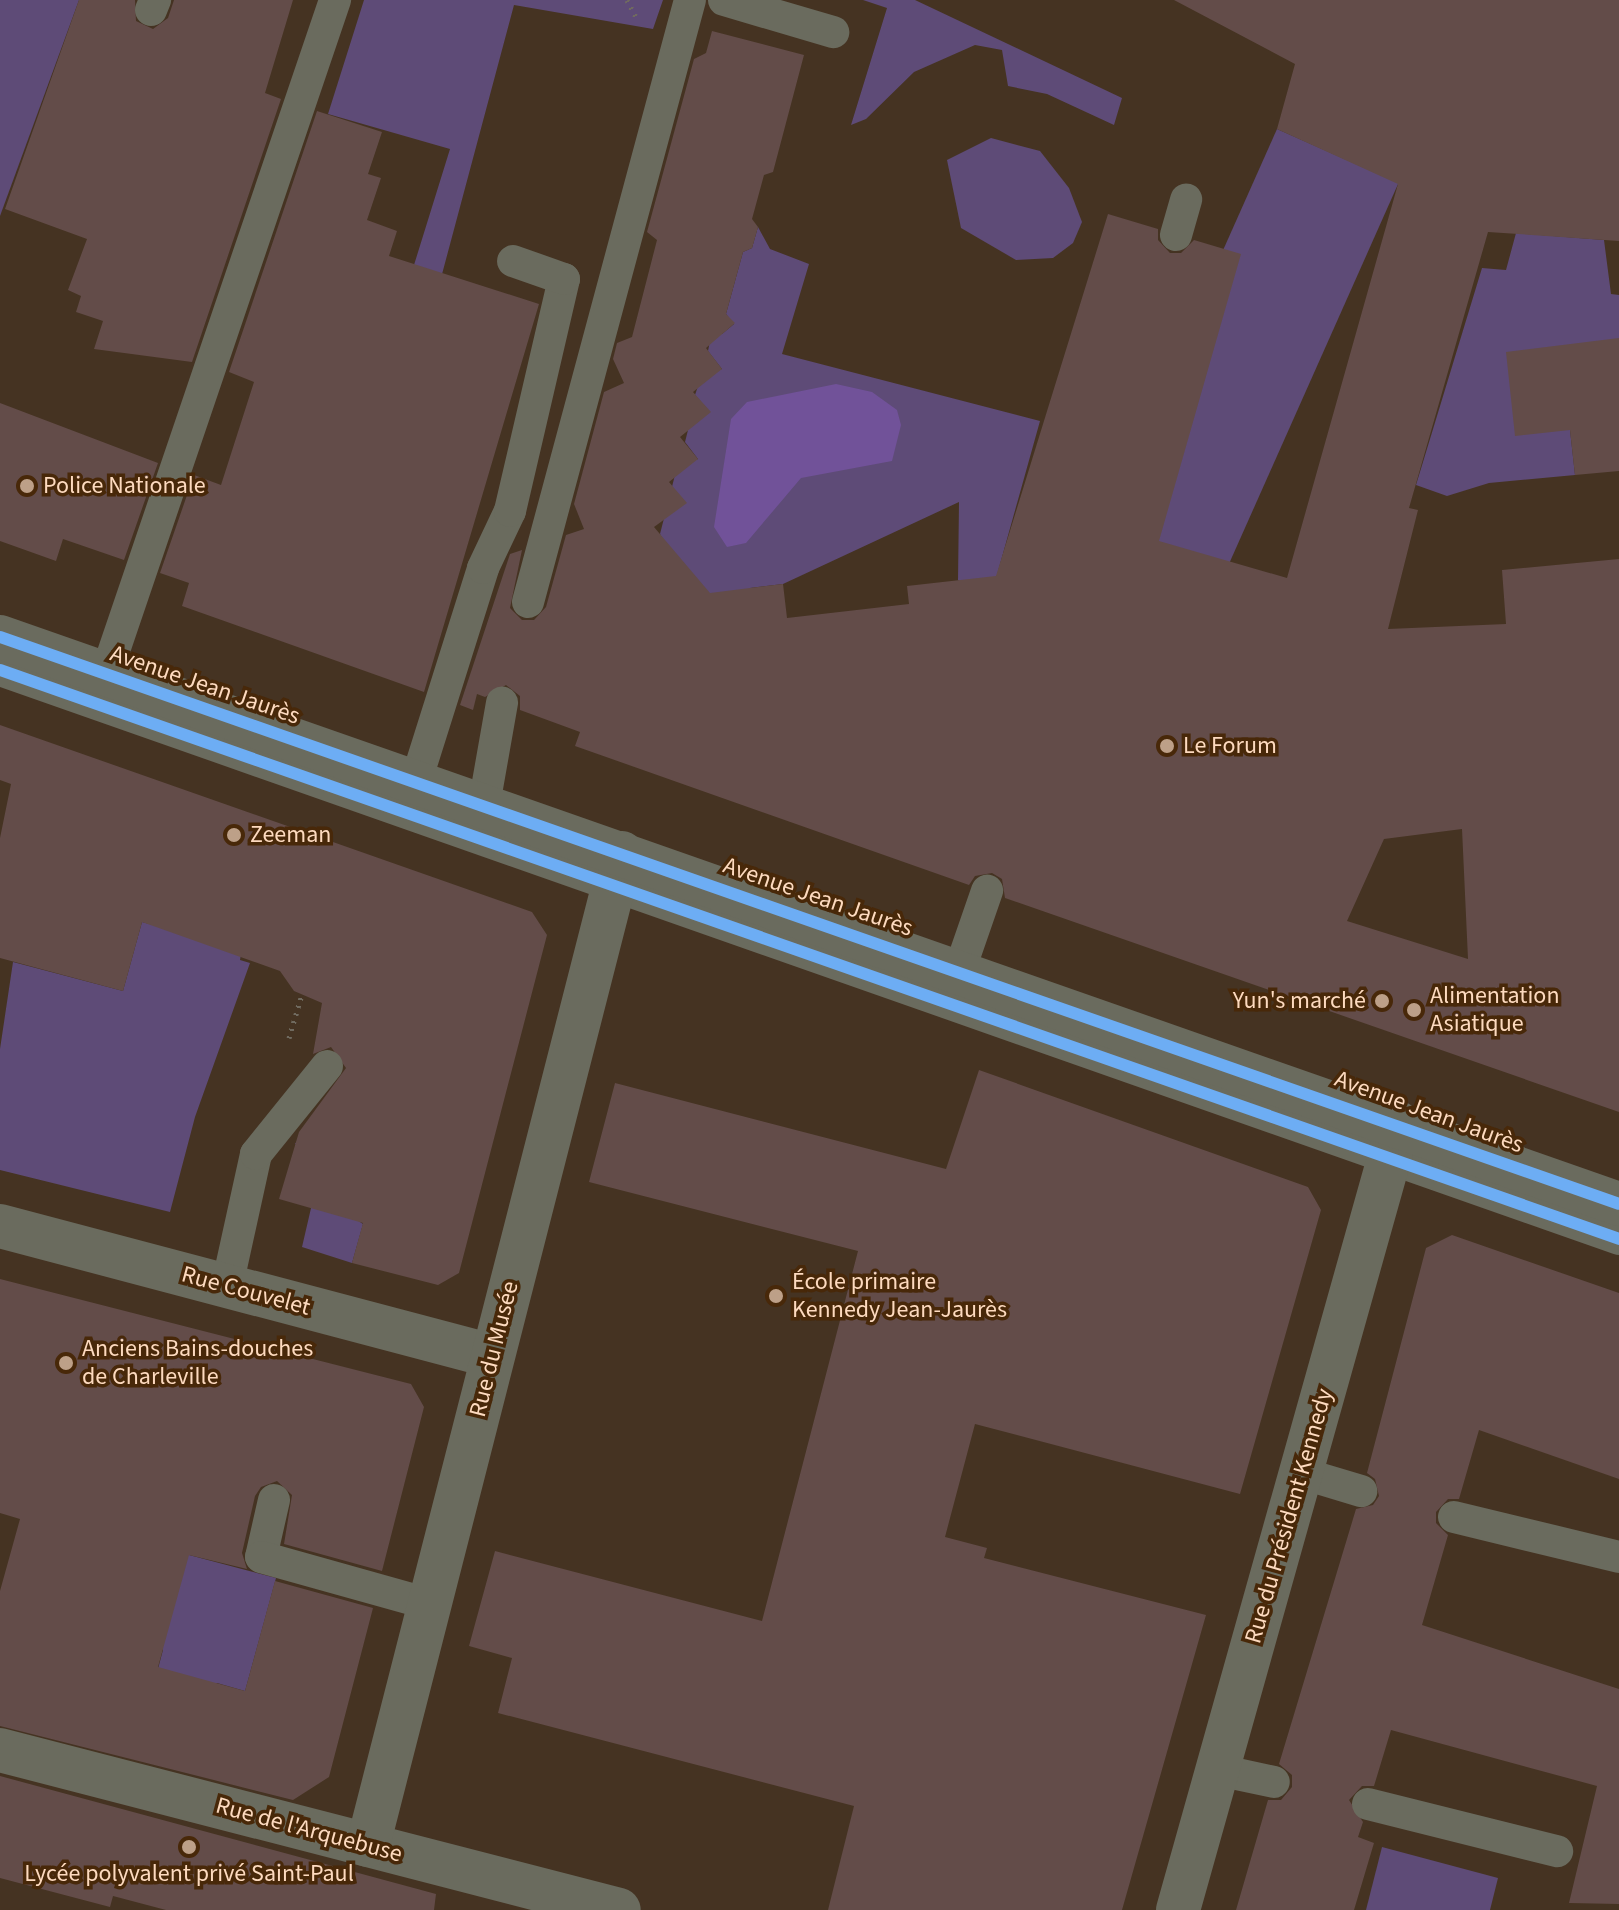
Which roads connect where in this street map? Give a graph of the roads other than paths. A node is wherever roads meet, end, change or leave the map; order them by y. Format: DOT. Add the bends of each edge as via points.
graph roads {
  1 [pos="335,0"];
  2 [pos="690,0"];
  3 [pos="724,0"];
  4 [pos="833,32"];
  5 [pos="1186,199"];
  6 [pos="1176,235"];
  7 [pos="513,261"];
  8 [pos="528,602"];
  9 [pos="0,637"];
  10 [pos="0,670"];
  11 [pos="106,674"];
  12 [pos="502,703"];
  13 [pos="416,781"];
  14 [pos="484,805"];
  15 [pos="618,869"];
  16 [pos="987,891"];
  17 [pos="960,969"];
  18 [pos="327,1066"];
  19 [pos="1394,1142"];
  20 [pos="1619,1204"];
  21 [pos="0,1226"];
  22 [pos="1619,1239"];
  23 [pos="227,1286"];
  24 [pos="492,1356"];
  25 [pos="1301,1473"];
  26 [pos="1361,1491"];
  27 [pos="274,1500"];
  28 [pos="1454,1517"];
  29 [pos="1619,1557"];
  30 [pos="429,1604"];
  31 [pos="0,1750"];
  32 [pos="1218,1770"];
  33 [pos="1274,1782"];
  34 [pos="1368,1804"];
  35 [pos="368,1845"];
  36 [pos="1557,1851"];
  37 [pos="619,1910"];
  38 [pos="1178,1910"];
  1 -- 11 [label="lane"];
  2 -- 8 [label="lane"];
  3 -- 4 [label="lane"];
  5 -- 6 [label="lane"];
  7 -- 13 [label="lane" via="564,279 510,511 483,568"];
  9 -- 11 [label="street, Avenue Jean Jaurès"];
  10 -- 15 [label="lane"];
  11 -- 13 [label="street, Avenue Jean Jaurès"];
  12 -- 14 [label="lane"];
  13 -- 14 [label="street, Avenue Jean Jaurès"];
  14 -- 15 [label="street, Avenue Jean Jaurès"];
  15 -- 17 [label="street, Avenue Jean Jaurès"];
  15 -- 19 [label="lane"];
  15 -- 24 [label="street, Rue du Musée"];
  16 -- 17 [label="lane"];
  17 -- 19 [label="street, Avenue Jean Jaurès"];
  18 -- 23 [label="lane" via="256,1154"];
  19 -- 20 [label="street, Avenue Jean Jaurès"];
  19 -- 22 [label="lane"];
  19 -- 25 [label="street, Rue du Président Kennedy"];
  21 -- 23 [label="street, Rue Couvelet"];
  23 -- 24 [label="street, Rue Couvelet"];
  24 -- 30 [label="street, Rue du Musée"];
  25 -- 26 [label="lane"];
  25 -- 32 [label="street, Rue du Président Kennedy"];
  27 -- 30 [label="lane" via="261,1557"];
  28 -- 29 [label="lane"];
  30 -- 35 [label="street, Rue du Musée"];
  31 -- 35 [label="street, Rue de l'Arquebuse"];
  32 -- 33 [label="lane"];
  32 -- 38 [label="street, Rue du Président Kennedy"];
  34 -- 36 [label="lane"];
  35 -- 37 [label="street, Rue de l'Arquebuse"];
}
